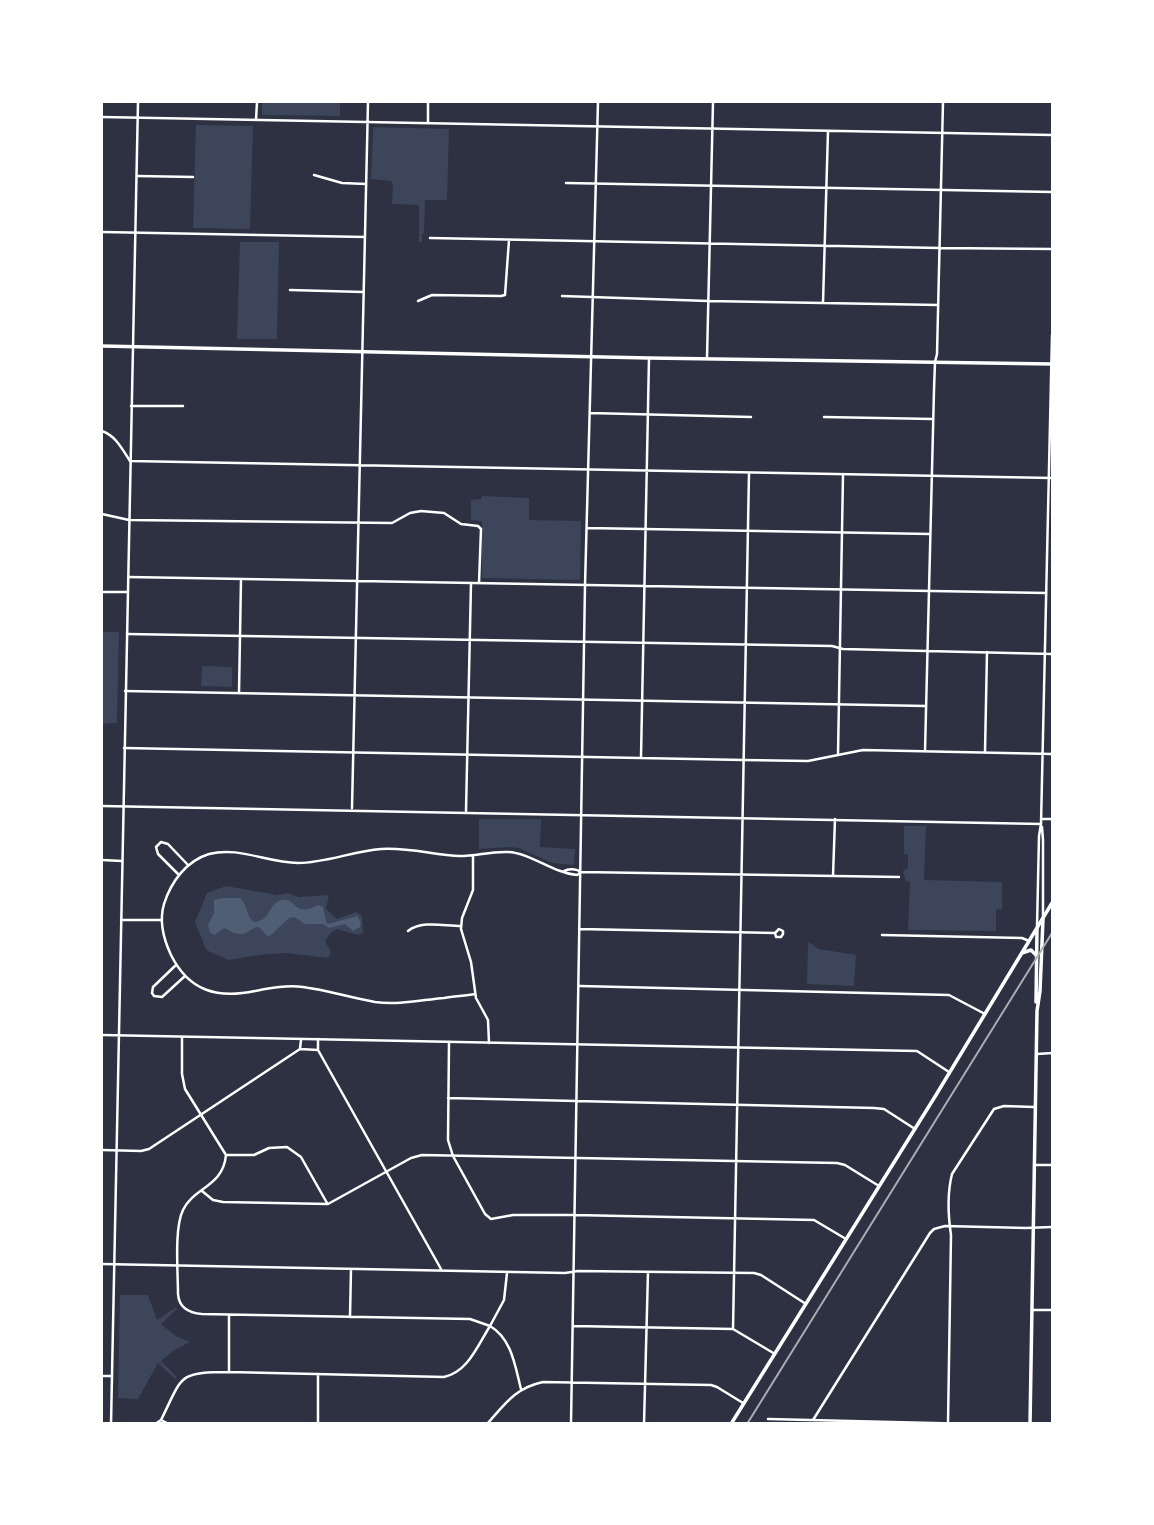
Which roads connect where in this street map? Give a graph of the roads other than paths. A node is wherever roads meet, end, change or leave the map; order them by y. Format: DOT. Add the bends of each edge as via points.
graph roads {
  1 [pos="138,102"];
  2 [pos="257,102"];
  3 [pos="368,102"];
  4 [pos="428,102"];
  5 [pos="598,102"];
  6 [pos="713,102"];
  7 [pos="943,102"];
  8 [pos="102,117"];
  9 [pos="138,117"];
  10 [pos="256,120"];
  11 [pos="368,122"];
  12 [pos="428,123"];
  13 [pos="597,126"];
  14 [pos="713,128"];
  15 [pos="828,131"];
  16 [pos="943,134"];
  17 [pos="1052,135"];
  18 [pos="314,175"];
  19 [pos="137,176"];
  20 [pos="193,177"];
  21 [pos="566,183"];
  22 [pos="596,183"];
  23 [pos="366,184"];
  24 [pos="711,186"];
  25 [pos="826,188"];
  26 [pos="941,190"];
  27 [pos="1052,192"];
  28 [pos="102,232"];
  29 [pos="136,233"];
  30 [pos="365,237"];
  31 [pos="430,238"];
  32 [pos="509,239"];
  33 [pos="594,241"];
  34 [pos="710,243"];
  35 [pos="825,246"];
  36 [pos="940,248"];
  37 [pos="1052,249"];
  38 [pos="290,290"];
  39 [pos="363,292"];
  40 [pos="562,296"];
  41 [pos="593,297"];
  42 [pos="708,300"];
  43 [pos="418,301"];
  44 [pos="823,303"];
  45 [pos="938,305"];
  46 [pos="1052,335"];
  47 [pos="102,346"];
  48 [pos="134,347"];
  49 [pos="362,351"];
  50 [pos="591,357"];
  51 [pos="649,358"];
  52 [pos="707,358"];
  53 [pos="935,362"];
  54 [pos="1052,364"];
  55 [pos="131,406"];
  56 [pos="183,406"];
  57 [pos="590,412"];
  58 [pos="648,414"];
  59 [pos="751,417"];
  60 [pos="824,417"];
  61 [pos="933,419"];
  62 [pos="1051,421"];
  63 [pos="102,431"];
  64 [pos="130,461"];
  65 [pos="359,466"];
  66 [pos="589,470"];
  67 [pos="646,471"];
  68 [pos="750,473"];
  69 [pos="843,475"];
  70 [pos="931,477"];
  71 [pos="1050,478"];
  72 [pos="102,514"];
  73 [pos="129,520"];
  74 [pos="358,523"];
  75 [pos="587,528"];
  76 [pos="645,529"];
  77 [pos="748,531"];
  78 [pos="842,532"];
  79 [pos="930,534"];
  80 [pos="1047,536"];
  81 [pos="1052,536"];
  82 [pos="128,577"];
  83 [pos="241,579"];
  84 [pos="357,581"];
  85 [pos="471,583"];
  86 [pos="479,583"];
  87 [pos="586,585"];
  88 [pos="644,586"];
  89 [pos="747,588"];
  90 [pos="840,590"];
  91 [pos="929,591"];
  92 [pos="102,592"];
  93 [pos="127,592"];
  94 [pos="1046,593"];
  95 [pos="127,634"];
  96 [pos="240,635"];
  97 [pos="356,638"];
  98 [pos="470,641"];
  99 [pos="585,643"];
  100 [pos="643,643"];
  101 [pos="746,645"];
  102 [pos="839,648"];
  103 [pos="927,651"];
  104 [pos="987,652"];
  105 [pos="1044,653"];
  106 [pos="1052,653"];
  107 [pos="125,691"];
  108 [pos="239,693"];
  109 [pos="354,695"];
  110 [pos="468,697"];
  111 [pos="584,699"];
  112 [pos="642,701"];
  113 [pos="745,703"];
  114 [pos="838,705"];
  115 [pos="926,706"];
  116 [pos="124,748"];
  117 [pos="925,751"];
  118 [pos="353,752"];
  119 [pos="985,752"];
  120 [pos="468,754"];
  121 [pos="1042,754"];
  122 [pos="1052,754"];
  123 [pos="838,755"];
  124 [pos="583,757"];
  125 [pos="641,758"];
  126 [pos="743,760"];
  127 [pos="102,806"];
  128 [pos="123,806"];
  129 [pos="352,809"];
  130 [pos="466,812"];
  131 [pos="582,815"];
  132 [pos="742,818"];
  133 [pos="1052,819"];
  134 [pos="835,820"];
  135 [pos="1041,821"];
  136 [pos="473,856"];
  137 [pos="102,860"];
  138 [pos="122,861"];
  139 [pos="188,865"];
  140 [pos="581,872"];
  141 [pos="179,875"];
  142 [pos="741,875"];
  143 [pos="833,876"];
  144 [pos="899,877"];
  145 [pos="1052,903"];
  146 [pos="1043,919"];
  147 [pos="121,920"];
  148 [pos="161,920"];
  149 [pos="461,926"];
  150 [pos="579,929"];
  151 [pos="1037,929"];
  152 [pos="408,931"];
  153 [pos="740,932"];
  154 [pos="775,933"];
  155 [pos="882,935"];
  156 [pos="1029,941"];
  157 [pos="1021,955"];
  158 [pos="1037,956"];
  159 [pos="176,965"];
  160 [pos="185,976"];
  161 [pos="579,986"];
  162 [pos="740,989"];
  163 [pos="475,994"];
  164 [pos="1037,1011"];
  165 [pos="985,1014"];
  166 [pos="102,1035"];
  167 [pos="119,1035"];
  168 [pos="182,1037"];
  169 [pos="300,1039"];
  170 [pos="317,1039"];
  171 [pos="449,1042"];
  172 [pos="489,1043"];
  173 [pos="577,1044"];
  174 [pos="738,1047"];
  175 [pos="300,1049"];
  176 [pos="318,1050"];
  177 [pos="1037,1054"];
  178 [pos="1052,1054"];
  179 [pos="950,1072"];
  180 [pos="448,1098"];
  181 [pos="576,1101"];
  182 [pos="738,1104"];
  183 [pos="1036,1107"];
  184 [pos="201,1116"];
  185 [pos="915,1129"];
  186 [pos="102,1150"];
  187 [pos="117,1150"];
  188 [pos="226,1155"];
  189 [pos="453,1156"];
  190 [pos="574,1159"];
  191 [pos="736,1162"];
  192 [pos="1035,1165"];
  193 [pos="1052,1165"];
  194 [pos="386,1173"];
  195 [pos="879,1186"];
  196 [pos="202,1191"];
  197 [pos="328,1204"];
  198 [pos="574,1215"];
  199 [pos="734,1218"];
  200 [pos="950,1226"];
  201 [pos="1034,1227"];
  202 [pos="1052,1227"];
  203 [pos="846,1239"];
  204 [pos="102,1264"];
  205 [pos="114,1265"];
  206 [pos="178,1266"];
  207 [pos="351,1269"];
  208 [pos="442,1271"];
  209 [pos="574,1271"];
  210 [pos="507,1272"];
  211 [pos="648,1272"];
  212 [pos="734,1273"];
  213 [pos="806,1304"];
  214 [pos="1032,1310"];
  215 [pos="1052,1310"];
  216 [pos="229,1315"];
  217 [pos="351,1317"];
  218 [pos="490,1326"];
  219 [pos="573,1326"];
  220 [pos="647,1328"];
  221 [pos="733,1329"];
  222 [pos="775,1354"];
  223 [pos="229,1372"];
  224 [pos="318,1374"];
  225 [pos="102,1376"];
  226 [pos="112,1376"];
  227 [pos="571,1382"];
  228 [pos="645,1384"];
  229 [pos="521,1389"];
  230 [pos="744,1404"];
  231 [pos="768,1419"];
  232 [pos="160,1420"];
  233 [pos="813,1420"];
  234 [pos="111,1423"];
  235 [pos="155,1423"];
  236 [pos="169,1423"];
  237 [pos="318,1423"];
  238 [pos="489,1423"];
  239 [pos="571,1423"];
  240 [pos="644,1423"];
  241 [pos="731,1423"];
  242 [pos="878,1423"];
  243 [pos="948,1423"];
  244 [pos="974,1423"];
  245 [pos="1030,1423"];
  1 -- 9 [label="street"];
  2 -- 10 [label="street"];
  3 -- 11 [label="street"];
  4 -- 12 [label="street"];
  5 -- 13 [label="street"];
  6 -- 14 [label="street"];
  7 -- 16 [label="street"];
  8 -- 9 [label="street"];
  9 -- 10 [label="street"];
  9 -- 19 [label="street"];
  10 -- 11 [label="street"];
  11 -- 12 [label="street"];
  11 -- 23 [label="street"];
  12 -- 13 [label="street"];
  13 -- 14 [label="street"];
  13 -- 22 [label="street"];
  14 -- 15 [label="street"];
  14 -- 24 [label="street"];
  15 -- 16 [label="street"];
  15 -- 25 [label="street"];
  16 -- 17 [label="street"];
  16 -- 26 [label="street"];
  18 -- 23 [label="street"];
  19 -- 20 [label="street"];
  19 -- 29 [label="street"];
  21 -- 22 [label="street"];
  22 -- 24 [label="street"];
  22 -- 33 [label="street"];
  23 -- 30 [label="street"];
  24 -- 25 [label="street"];
  24 -- 34 [label="street"];
  25 -- 26 [label="street"];
  25 -- 35 [label="street"];
  26 -- 27 [label="street"];
  26 -- 36 [label="street"];
  28 -- 29 [label="street"];
  29 -- 30 [label="street"];
  29 -- 48 [label="street"];
  30 -- 39 [label="street"];
  31 -- 32 [label="street"];
  32 -- 33 [label="street"];
  32 -- 43 [label="street" via="505,295 432,295"];
  33 -- 34 [label="street"];
  33 -- 41 [label="street"];
  34 -- 35 [label="street"];
  34 -- 42 [label="street"];
  35 -- 36 [label="street"];
  35 -- 44 [label="street"];
  36 -- 37 [label="street"];
  36 -- 45 [label="street"];
  38 -- 39 [label="street"];
  39 -- 49 [label="street"];
  40 -- 41 [label="street"];
  41 -- 42 [label="street"];
  41 -- 50 [label="street"];
  42 -- 44 [label="street"];
  42 -- 52 [label="street"];
  44 -- 45 [label="street"];
  45 -- 53 [label="street"];
  46 -- 54 [label="street"];
  47 -- 48 [label="main road"];
  48 -- 49 [label="main road"];
  48 -- 55 [label="street"];
  49 -- 50 [label="main road"];
  49 -- 65 [label="street"];
  50 -- 51 [label="main road"];
  50 -- 57 [label="street"];
  51 -- 52 [label="main road"];
  51 -- 58 [label="street"];
  52 -- 53 [label="main road"];
  53 -- 54 [label="main road"];
  53 -- 61 [label="street"];
  54 -- 62 [label="street"];
  55 -- 56 [label="street"];
  55 -- 64 [label="street"];
  57 -- 58 [label="street"];
  57 -- 66 [label="street"];
  58 -- 59 [label="street"];
  58 -- 67 [label="street"];
  60 -- 61 [label="street"];
  61 -- 70 [label="street"];
  62 -- 71 [label="street"];
  63 -- 64 [label="street" via="109,433"];
  64 -- 65 [label="street"];
  64 -- 73 [label="street"];
  65 -- 66 [label="street"];
  65 -- 74 [label="street"];
  66 -- 67 [label="street"];
  66 -- 75 [label="street"];
  67 -- 68 [label="street"];
  67 -- 76 [label="street"];
  68 -- 69 [label="street"];
  68 -- 77 [label="street"];
  69 -- 70 [label="street"];
  69 -- 78 [label="street"];
  70 -- 71 [label="street"];
  70 -- 79 [label="street"];
  71 -- 80 [label="street"];
  72 -- 73 [label="street"];
  73 -- 74 [label="street"];
  73 -- 82 [label="street"];
  74 -- 84 [label="street"];
  74 -- 86 [label="street" via="392,523 421,511 444,513 461,524 478,526"];
  75 -- 76 [label="street"];
  75 -- 87 [label="street"];
  76 -- 77 [label="street"];
  76 -- 88 [label="street"];
  77 -- 78 [label="street"];
  77 -- 89 [label="street"];
  78 -- 79 [label="street"];
  78 -- 90 [label="street"];
  79 -- 91 [label="street"];
  80 -- 81 [label="street"];
  80 -- 94 [label="street"];
  82 -- 83 [label="street"];
  82 -- 93 [label="street"];
  83 -- 84 [label="street"];
  83 -- 96 [label="street"];
  84 -- 85 [label="street"];
  84 -- 97 [label="street"];
  85 -- 86 [label="street"];
  85 -- 98 [label="street"];
  86 -- 87 [label="street"];
  87 -- 88 [label="street"];
  87 -- 99 [label="street"];
  88 -- 89 [label="street"];
  88 -- 100 [label="street"];
  89 -- 90 [label="street"];
  89 -- 101 [label="street"];
  90 -- 91 [label="street"];
  90 -- 102 [label="street"];
  91 -- 94 [label="street"];
  91 -- 103 [label="street"];
  92 -- 93 [label="street"];
  93 -- 95 [label="street"];
  94 -- 105 [label="street"];
  95 -- 96 [label="street"];
  95 -- 107 [label="street"];
  96 -- 97 [label="street"];
  96 -- 108 [label="street"];
  97 -- 98 [label="street"];
  97 -- 109 [label="street"];
  98 -- 99 [label="street"];
  98 -- 110 [label="street"];
  99 -- 100 [label="street"];
  99 -- 111 [label="street"];
  100 -- 101 [label="street"];
  100 -- 112 [label="street"];
  101 -- 102 [label="street"];
  101 -- 113 [label="street"];
  102 -- 103 [label="street"];
  102 -- 114 [label="street"];
  103 -- 104 [label="street"];
  103 -- 115 [label="street"];
  104 -- 105 [label="street"];
  104 -- 119 [label="street"];
  105 -- 106 [label="street"];
  105 -- 121 [label="street"];
  107 -- 108 [label="street"];
  107 -- 116 [label="street"];
  108 -- 109 [label="street"];
  109 -- 110 [label="street"];
  109 -- 118 [label="street"];
  110 -- 111 [label="street"];
  110 -- 120 [label="street"];
  111 -- 112 [label="street"];
  111 -- 124 [label="street"];
  112 -- 113 [label="street"];
  112 -- 125 [label="street"];
  113 -- 114 [label="street"];
  113 -- 126 [label="street"];
  114 -- 115 [label="street"];
  114 -- 123 [label="street"];
  115 -- 117 [label="street"];
  116 -- 118 [label="street"];
  116 -- 128 [label="street"];
  117 -- 119 [label="street"];
  117 -- 123 [label="street" via="863,750"];
  118 -- 120 [label="street"];
  118 -- 129 [label="street"];
  119 -- 121 [label="street"];
  120 -- 124 [label="street"];
  120 -- 130 [label="street"];
  121 -- 122 [label="street"];
  121 -- 135 [label="street"];
  123 -- 126 [label="street" via="808,761"];
  124 -- 125 [label="street"];
  124 -- 131 [label="street"];
  125 -- 126 [label="street"];
  126 -- 132 [label="street"];
  127 -- 128 [label="street"];
  128 -- 129 [label="street"];
  128 -- 138 [label="street"];
  129 -- 130 [label="street"];
  130 -- 131 [label="street"];
  131 -- 132 [label="street"];
  131 -- 140 [label="street"];
  132 -- 134 [label="street"];
  132 -- 142 [label="street"];
  133 -- 135 [label="street"];
  134 -- 135 [label="street"];
  134 -- 143 [label="street"];
  135 -- 146 [label="street"];
  135 -- 151 [label="street"];
  136 -- 139 [label="street" via="388,848 295,863 226,852"];
  136 -- 140 [label="street" via="513,852 563,872"];
  136 -- 149 [label="street" via="473,890"];
  137 -- 138 [label="street"];
  138 -- 147 [label="street"];
  139 -- 141 [label="street"];
  139 -- 141 [label="street" via="168,844 158,844 158,853"];
  140 -- 142 [label="street"];
  140 -- 150 [label="street"];
  141 -- 148 [label="street" via="166,898"];
  142 -- 143 [label="street"];
  142 -- 153 [label="street"];
  143 -- 144 [label="street"];
  145 -- 146 [label="main road"];
  146 -- 151 [label="main road"];
  146 -- 164 [label="main road"];
  147 -- 148 [label="street"];
  147 -- 167 [label="street"];
  148 -- 159 [label="street"];
  149 -- 152 [label="street" via="422,925"];
  149 -- 163 [label="street"];
  150 -- 153 [label="street"];
  150 -- 161 [label="street"];
  151 -- 156 [label="main road"];
  151 -- 158 [label="main road"];
  153 -- 154 [label="street"];
  153 -- 162 [label="street"];
  155 -- 156 [label="street"];
  156 -- 157 [label="main road"];
  157 -- 158 [label="main road" via="1031,950"];
  157 -- 165 [label="main road"];
  158 -- 164 [label="main road"];
  159 -- 160 [label="street"];
  159 -- 160 [label="street" via="153,987 154,996 162,997"];
  160 -- 163 [label="street" via="203,989 221,993 296,986 393,1003"];
  161 -- 162 [label="street"];
  161 -- 173 [label="street"];
  162 -- 165 [label="street" via="949,995"];
  162 -- 174 [label="street"];
  163 -- 172 [label="street" via="488,1020"];
  164 -- 177 [label="main road"];
  165 -- 179 [label="main road"];
  166 -- 167 [label="street"];
  167 -- 168 [label="street"];
  167 -- 187 [label="street"];
  168 -- 169 [label="street"];
  168 -- 184 [label="street" via="185,1089"];
  169 -- 170 [label="street"];
  169 -- 175 [label="street"];
  170 -- 171 [label="street"];
  170 -- 176 [label="street"];
  171 -- 172 [label="street"];
  171 -- 180 [label="street"];
  172 -- 173 [label="street"];
  173 -- 174 [label="street"];
  173 -- 181 [label="street"];
  174 -- 179 [label="street" via="917,1051"];
  174 -- 182 [label="street"];
  175 -- 176 [label="street"];
  175 -- 184 [label="street"];
  176 -- 194 [label="street"];
  177 -- 178 [label="street"];
  177 -- 183 [label="main road"];
  179 -- 185 [label="main road"];
  180 -- 181 [label="street"];
  180 -- 189 [label="street" via="447,1130"];
  181 -- 182 [label="street"];
  181 -- 190 [label="street"];
  182 -- 185 [label="street" via="884,1109"];
  182 -- 191 [label="street"];
  183 -- 192 [label="main road"];
  183 -- 200 [label="street" via="1004,1106 991,1112 952,1174"];
  184 -- 187 [label="street" via="149,1149"];
  184 -- 188 [label="street"];
  185 -- 195 [label="main road"];
  186 -- 187 [label="street"];
  187 -- 205 [label="street"];
  188 -- 196 [label="street" via="221,1174"];
  188 -- 197 [label="street" via="254,1155 287,1147 301,1157"];
  189 -- 190 [label="street"];
  189 -- 194 [label="street" via="416,1156"];
  189 -- 198 [label="street" via="491,1219"];
  190 -- 191 [label="street"];
  190 -- 198 [label="street"];
  191 -- 195 [label="street" via="841,1164"];
  191 -- 199 [label="street"];
  192 -- 193 [label="street"];
  192 -- 201 [label="main road"];
  194 -- 197 [label="street"];
  194 -- 208 [label="street"];
  195 -- 203 [label="main road"];
  196 -- 197 [label="street" via="223,1202"];
  196 -- 206 [label="street" via="186,1204 180,1217"];
  198 -- 199 [label="street"];
  198 -- 209 [label="street"];
  199 -- 203 [label="street" via="814,1220"];
  199 -- 212 [label="street"];
  200 -- 201 [label="street"];
  200 -- 233 [label="street" via="930,1233"];
  200 -- 243 [label="street"];
  201 -- 202 [label="street"];
  201 -- 214 [label="main road"];
  203 -- 213 [label="main road"];
  204 -- 205 [label="street"];
  205 -- 206 [label="street"];
  205 -- 226 [label="street"];
  206 -- 207 [label="street"];
  206 -- 216 [label="street" via="181,1304 198,1314"];
  207 -- 208 [label="street"];
  207 -- 217 [label="street"];
  208 -- 210 [label="street"];
  209 -- 210 [label="street"];
  209 -- 211 [label="street"];
  209 -- 219 [label="street"];
  210 -- 218 [label="street" via="504,1300"];
  211 -- 212 [label="street"];
  211 -- 220 [label="street"];
  212 -- 213 [label="street" via="757,1274"];
  212 -- 221 [label="street"];
  213 -- 222 [label="main road"];
  214 -- 215 [label="street"];
  214 -- 245 [label="main road"];
  216 -- 217 [label="street"];
  216 -- 223 [label="street"];
  217 -- 218 [label="street" via="470,1320"];
  218 -- 224 [label="street" via="469,1360 452,1375"];
  218 -- 229 [label="street" via="510,1349"];
  219 -- 220 [label="street"];
  219 -- 227 [label="street"];
  220 -- 221 [label="street"];
  220 -- 228 [label="street"];
  221 -- 222 [label="street"];
  222 -- 230 [label="main road"];
  223 -- 224 [label="street"];
  223 -- 232 [label="street" via="195,1373 183,1379"];
  224 -- 237 [label="street"];
  225 -- 226 [label="street"];
  226 -- 234 [label="street"];
  227 -- 228 [label="street"];
  227 -- 229 [label="street" via="542,1382"];
  227 -- 239 [label="street"];
  228 -- 230 [label="street" via="714,1386"];
  228 -- 240 [label="street"];
  229 -- 238 [label="street"];
  230 -- 241 [label="main road"];
  231 -- 233 [label="street"];
  232 -- 235 [label="street"];
  232 -- 236 [label="street"];
  233 -- 242 [label="street"];
  242 -- 243 [label="street"];
  243 -- 244 [label="street"];
}
